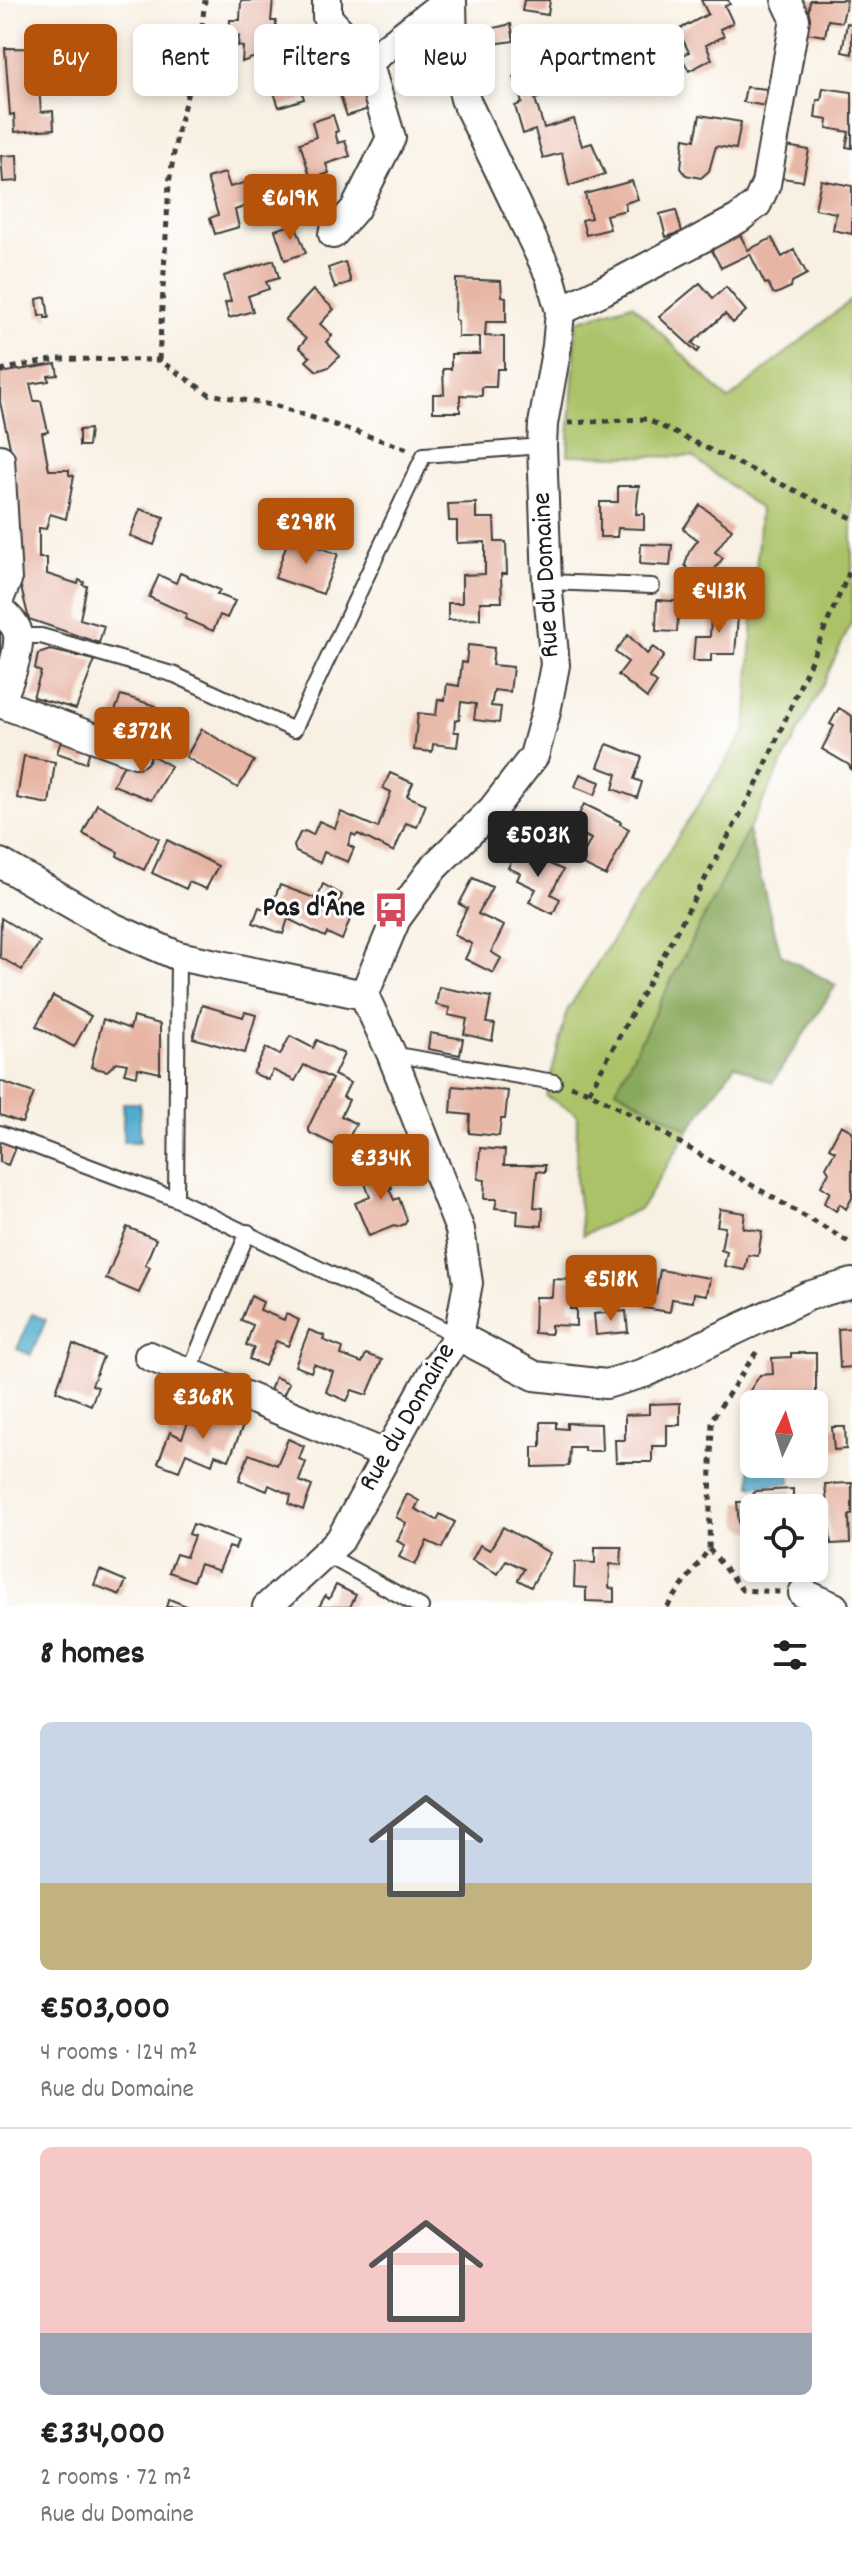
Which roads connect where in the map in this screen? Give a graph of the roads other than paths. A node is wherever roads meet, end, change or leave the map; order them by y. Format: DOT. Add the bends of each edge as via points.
graph roads {
  1 [pos="327,0"];
  2 [pos="450,0"];
  3 [pos="786,0"];
  4 [pos="333,24"];
  5 [pos="379,54"];
  6 [pos="378,96"];
  7 [pos="333,234"];
  8 [pos="560,311"];
  9 [pos="542,435"];
  10 [pos="0,459"];
  11 [pos="1,506"];
  12 [pos="547,582"];
  13 [pos="652,586"];
  14 [pos="0,597"];
  15 [pos="0,610"];
  16 [pos="18,636"];
  17 [pos="2,691"];
  18 [pos="136,753"];
  19 [pos="0,863"];
  20 [pos="178,956"];
  21 [pos="364,995"];
  22 [pos="391,1053"];
  23 [pos="554,1082"];
  24 [pos="0,1133"];
  25 [pos="176,1199"];
  26 [pos="248,1232"];
  27 [pos="852,1283"];
  28 [pos="458,1336"];
  29 [pos="149,1356"];
  30 [pos="189,1372"];
  31 [pos="387,1455"];
  32 [pos="325,1554"];
  33 [pos="803,1593"];
  34 [pos="267,1607"];
  35 [pos="421,1607"];
  36 [pos="834,1607"];
  1 -- 4 [label="street" via="327,17"];
  2 -- 5 [label="street"];
  2 -- 8 [label="street, Rue du Domaine" via="453,50 465,99 550,276"];
  3 -- 8 [label="street" via="795,19 766,184 757,204 738,219"];
  6 -- 7 [label="street" via="391,138 355,209"];
  8 -- 9 [label="street, Rue du Domaine"];
  9 -- 12 [label="street, Rue du Domaine"];
  9 -- 16 [label="lane" via="424,455 294,730 175,675 41,636"];
  10 -- 11 [label="street"];
  11 -- 14 [label="street" via="7,580"];
  12 -- 13 [label="lane"];
  12 -- 21 [label="street, Rue du Domaine" via="555,665 534,756 405,906"];
  15 -- 16 [label="street"];
  16 -- 17 [label="street"];
  17 -- 18 [label="street"];
  19 -- 20 [label="street" via="110,926"];
  20 -- 21 [label="street"];
  20 -- 25 [label="lane"];
  21 -- 22 [label="street, Rue du Domaine"];
  22 -- 23 [label="lane"];
  22 -- 28 [label="street, Rue du Domaine" via="460,1230 468,1283"];
  24 -- 25 [label="lane"];
  25 -- 26 [label="lane"];
  26 -- 28 [label="lane"];
  26 -- 30 [label="lane"];
  27 -- 28 [label="street" via="808,1296 644,1373 606,1384 535,1376"];
  28 -- 31 [label="street, Rue du Domaine"];
  29 -- 30 [label="street"];
  30 -- 31 [label="street"];
  31 -- 32 [label="street, Rue du Domaine" via="340,1540"];
  32 -- 34 [label="street, Rue du Domaine"];
  32 -- 35 [label="lane"];
  33 -- 36 [label="street"];
}
